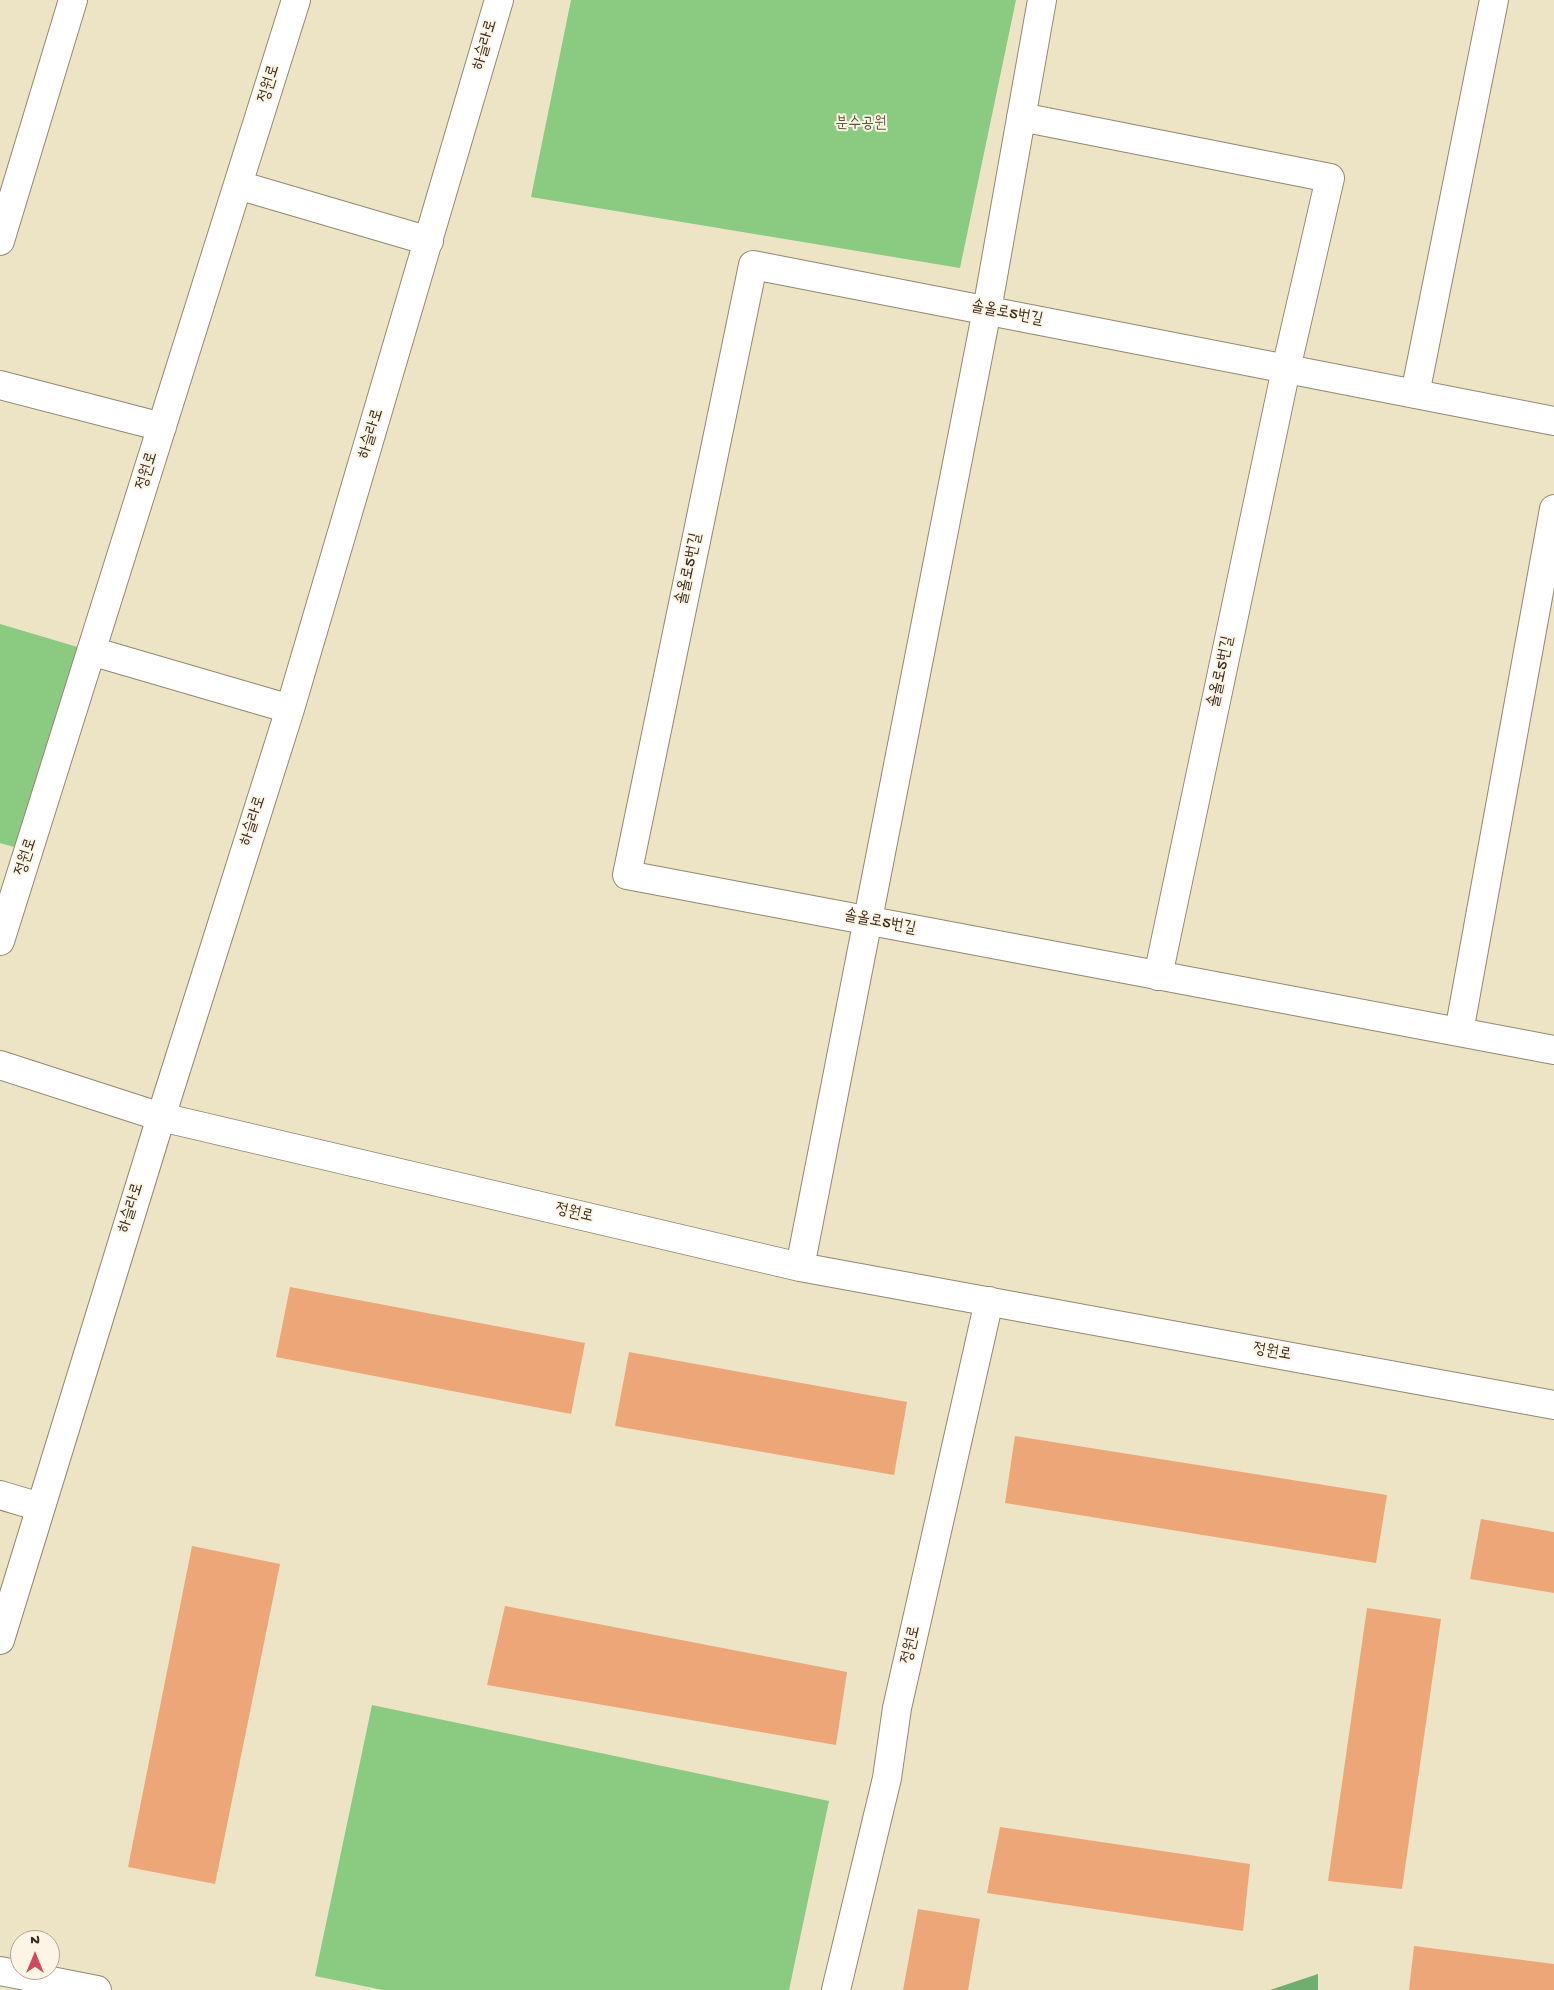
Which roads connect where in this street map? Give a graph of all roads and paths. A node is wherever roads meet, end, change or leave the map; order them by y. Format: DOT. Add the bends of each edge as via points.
graph roads {
  1 [pos="73,0"];
  2 [pos="296,0"];
  3 [pos="499,0"];
  4 [pos="1042,0"];
  5 [pos="1494,0"];
  6 [pos="1021,116"];
  7 [pos="238,185"];
  8 [pos="0,241"];
  9 [pos="429,241"];
  10 [pos="987,310"];
  11 [pos="1286,369"];
  12 [pos="0,385"];
  13 [pos="1416,394"];
  14 [pos="1554,421"];
  15 [pos="162,426"];
  16 [pos="1554,509"];
  17 [pos="92,651"];
  18 [pos="290,709"];
  19 [pos="866,920"];
  20 [pos="0,941"];
  21 [pos="1158,976"];
  22 [pos="1459,1032"];
  23 [pos="1554,1050"];
  24 [pos="0,1065"];
  25 [pos="160,1117"];
  26 [pos="800,1267"];
  27 [pos="989,1301"];
  28 [pos="1554,1405"];
  29 [pos="0,1495"];
  30 [pos="40,1507"];
  31 [pos="0,1640"];
  32 [pos="0,1971"];
  33 [pos="98,1990"];
  34 [pos="836,1990"];
  1 -- 8 [label="street"];
  2 -- 7 [label="street, 정원로"];
  3 -- 9 [label="street, 하슬라로"];
  4 -- 6 [label="street"];
  5 -- 13 [label="street"];
  6 -- 10 [label="street"];
  6 -- 11 [label="street" via="1330,178"];
  7 -- 9 [label="street"];
  7 -- 15 [label="street, 정원로"];
  9 -- 18 [label="street, 하슬라로"];
  10 -- 11 [label="street, 솔올로5번길"];
  10 -- 19 [label="street"];
  10 -- 19 [label="street, 솔올로5번길" via="753,265 627,875"];
  11 -- 13 [label="street, 솔올로5번길"];
  11 -- 21 [label="street, 솔올로5번길"];
  12 -- 15 [label="street"];
  13 -- 14 [label="street, 솔올로5번길"];
  15 -- 17 [label="street, 정원로"];
  16 -- 22 [label="street"];
  17 -- 18 [label="street"];
  17 -- 20 [label="street, 정원로"];
  18 -- 25 [label="street, 하슬라로"];
  19 -- 21 [label="street, 솔올로5번길"];
  19 -- 26 [label="street"];
  21 -- 22 [label="street, 솔올로5번길"];
  22 -- 23 [label="street, 솔올로5번길"];
  24 -- 25 [label="street, 정원로"];
  25 -- 26 [label="street, 정원로"];
  25 -- 30 [label="street, 하슬라로"];
  26 -- 27 [label="street, 정원로"];
  27 -- 28 [label="street, 정원로"];
  27 -- 34 [label="street, 정원로" via="897,1708 887,1778"];
  29 -- 30 [label="street"];
  30 -- 31 [label="street, 하슬라로"];
  32 -- 33 [label="street"];
}
